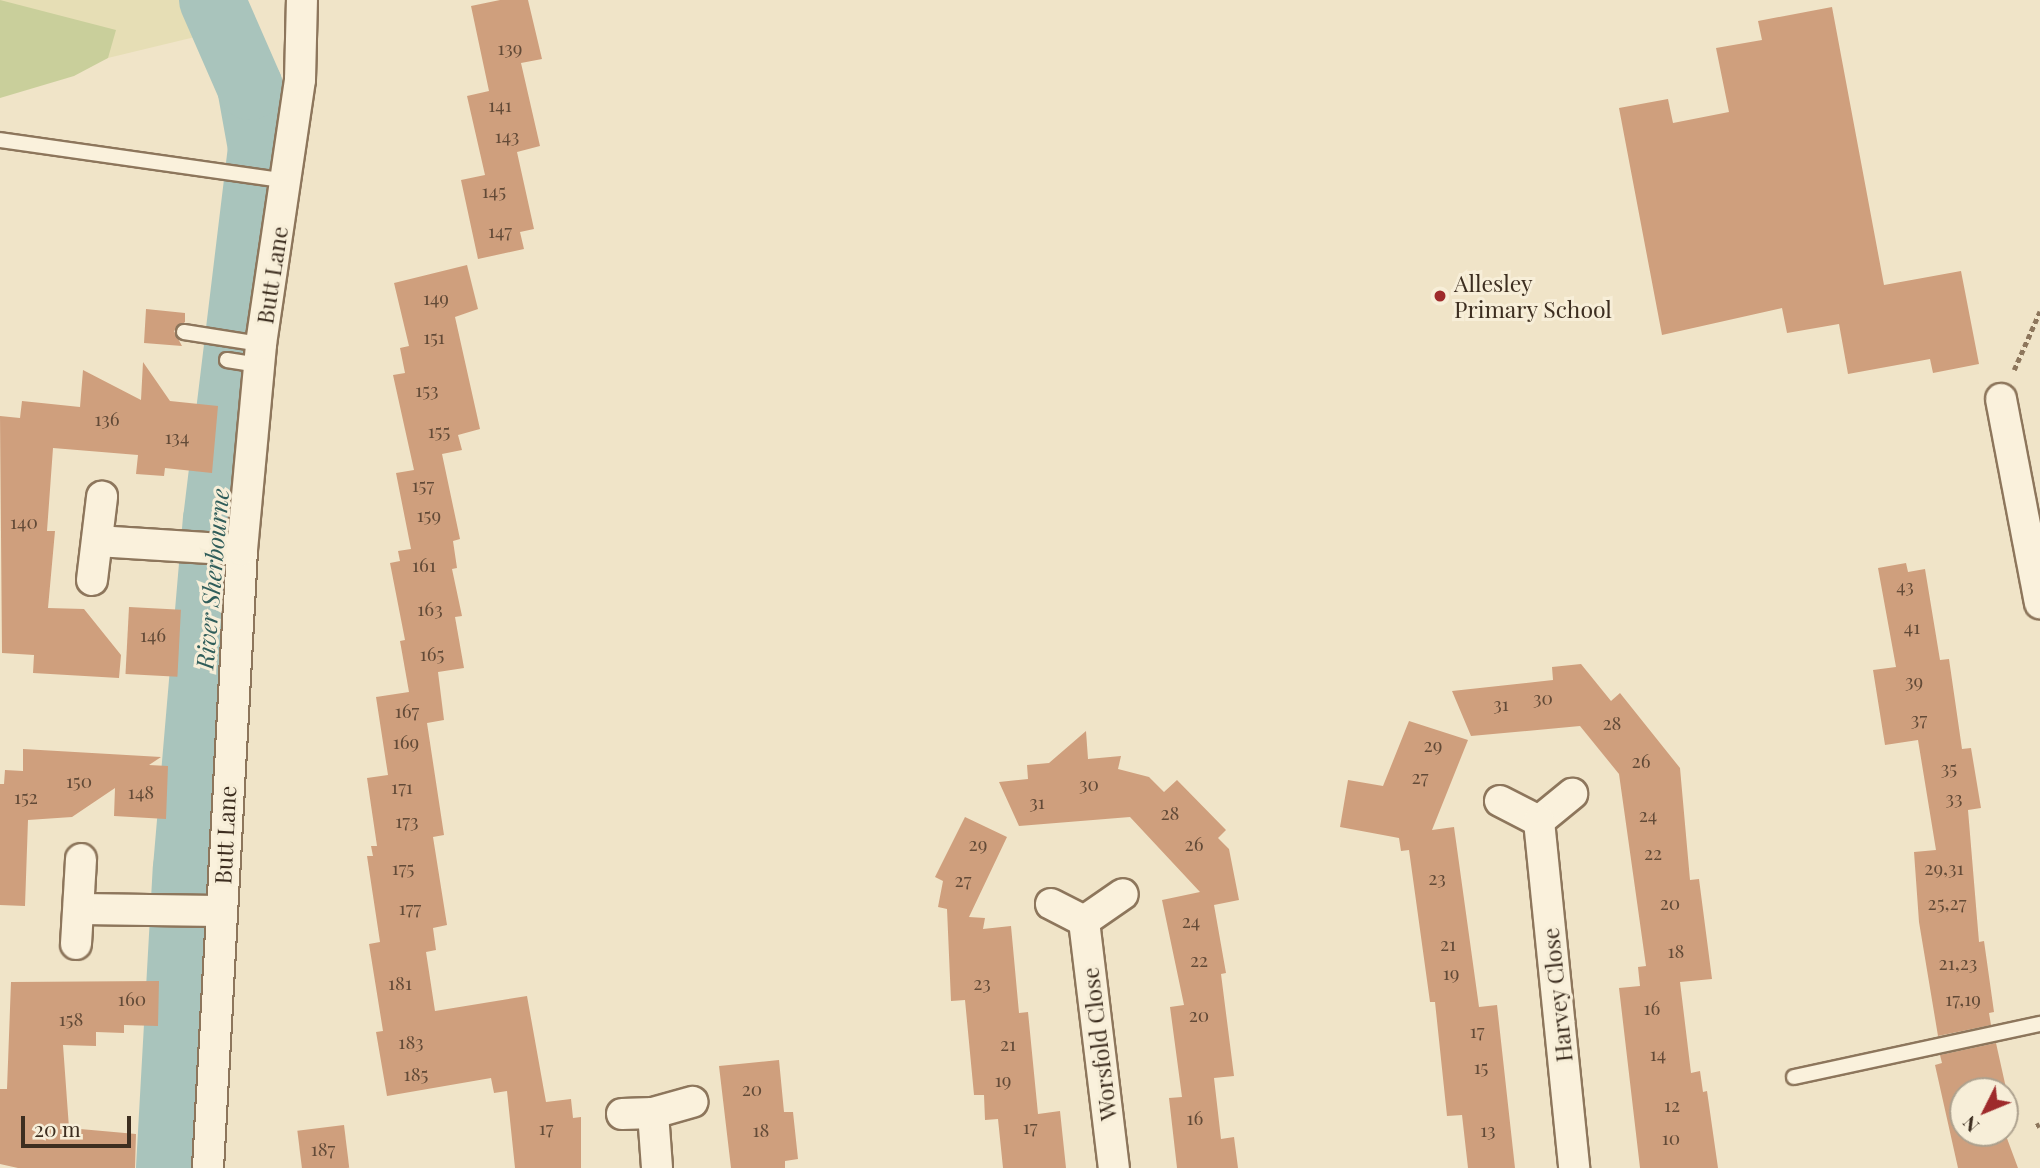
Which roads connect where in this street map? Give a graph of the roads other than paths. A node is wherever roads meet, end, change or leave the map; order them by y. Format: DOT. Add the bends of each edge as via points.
graph roads {
  1 [pos="302,0"];
  2 [pos="0,140"];
  3 [pos="279,180"];
  4 [pos="184,332"];
  5 [pos="246,354"];
  6 [pos="2001,399"];
  7 [pos="102,497"];
  8 [pos="97,541"];
  9 [pos="220,549"];
  10 [pos="92,580"];
  11 [pos="2040,603"];
  12 [pos="1572,794"];
  13 [pos="1500,800"];
  14 [pos="1539,821"];
  15 [pos="81,859"];
  16 [pos="1123,894"];
  17 [pos="1051,904"];
  18 [pos="80,909"];
  19 [pos="194,910"];
  20 [pos="1084,921"];
  21 [pos="76,944"];
  22 [pos="2040,1024"];
  23 [pos="1794,1077"];
  24 [pos="692,1102"];
  25 [pos="653,1113"];
  26 [pos="622,1114"];
  27 [pos="208,1168"];
  28 [pos="657,1168"];
  29 [pos="1114,1168"];
  30 [pos="1574,1168"];
  1 -- 3 [label="street, Butt Lane" via="300,80"];
  2 -- 3 [label="lane"];
  3 -- 5 [label="street, Butt Lane"];
  4 -- 5 [label="lane" via="228,338"];
  5 -- 9 [label="street, Butt Lane"];
  6 -- 11 [label="street"];
  7 -- 8 [label="street"];
  8 -- 9 [label="street"];
  8 -- 10 [label="street"];
  9 -- 19 [label="street, Butt Lane"];
  12 -- 14 [label="street"];
  13 -- 14 [label="street"];
  14 -- 30 [label="street, Harvey Close"];
  15 -- 18 [label="street"];
  16 -- 20 [label="street"];
  17 -- 20 [label="street"];
  18 -- 19 [label="street"];
  18 -- 21 [label="street"];
  19 -- 27 [label="street, Butt Lane"];
  20 -- 29 [label="street, Worsfold Close"];
  22 -- 23 [label="lane"];
  24 -- 25 [label="street"];
  25 -- 26 [label="street"];
  25 -- 28 [label="street"];
}
